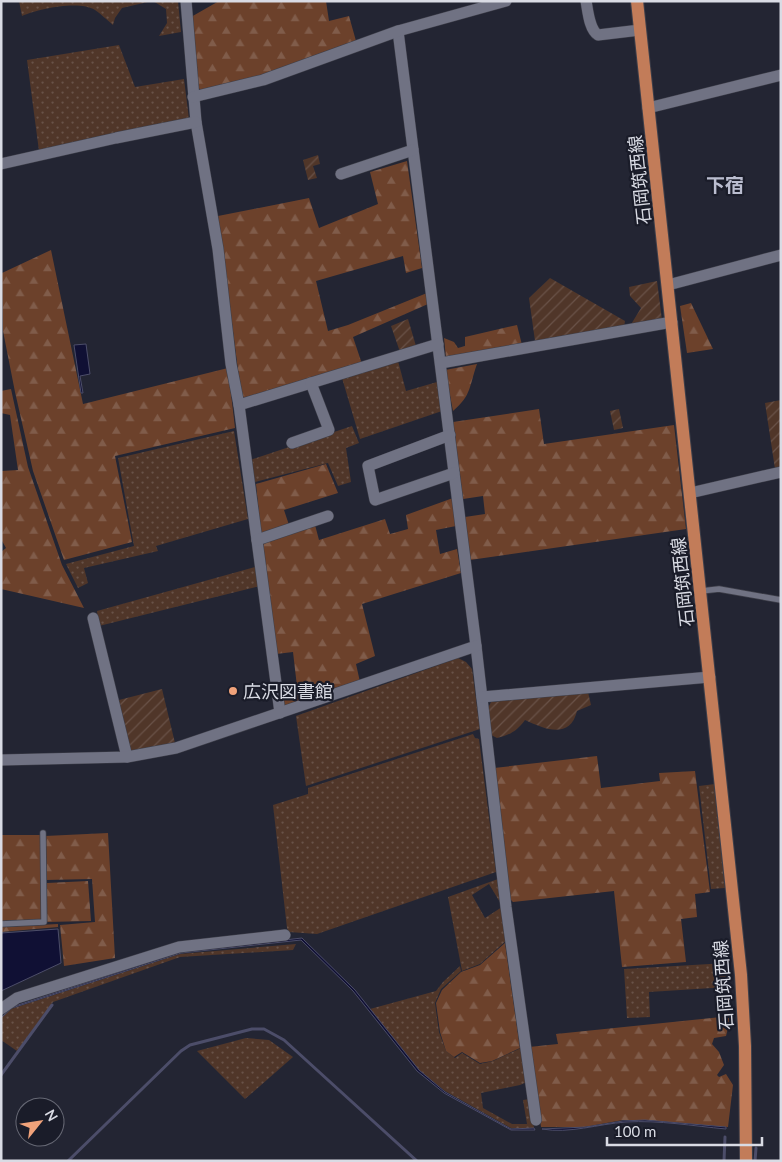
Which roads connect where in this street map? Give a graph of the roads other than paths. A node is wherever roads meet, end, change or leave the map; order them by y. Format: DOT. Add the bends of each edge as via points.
graph roads {
  1 [pos="186,1"];
  2 [pos="506,1"];
  3 [pos="586,1"];
  4 [pos="637,1"];
  5 [pos="640,30"];
  6 [pos="398,31"];
  7 [pos="781,75"];
  8 [pos="193,97"];
  9 [pos="648,108"];
  10 [pos="196,122"];
  11 [pos="413,150"];
  12 [pos="1,164"];
  13 [pos="341,174"];
  14 [pos="781,254"];
  15 [pos="668,285"];
  16 [pos="672,322"];
  17 [pos="438,344"];
  18 [pos="441,363"];
  19 [pos="311,383"];
  20 [pos="239,405"];
  21 [pos="450,436"];
  22 [pos="292,443"];
  23 [pos="781,472"];
  24 [pos="454,473"];
  25 [pos="690,492"];
  26 [pos="328,516"];
  27 [pos="257,540"];
  28 [pos="701,591"];
  29 [pos="781,600"];
  30 [pos="93,618"];
  31 [pos="476,646"];
  32 [pos="710,677"];
  33 [pos="482,697"];
  34 [pos="280,713"];
  35 [pos="127,757"];
  36 [pos="1,760"];
  37 [pos="43,833"];
  38 [pos="1,924"];
  39 [pos="285,935"];
  40 [pos="1,1009"];
  41 [pos="536,1120"];
  42 [pos="746,1161"];
  1 -- 8 [label="street"];
  2 -- 6 [label="street"];
  3 -- 5 [label="street" via="592,26 598,35"];
  4 -- 5 [label="main road, 石岡筑西線"];
  5 -- 9 [label="main road, 石岡筑西線"];
  6 -- 8 [label="street" via="263,80"];
  6 -- 11 [label="street"];
  7 -- 9 [label="street"];
  8 -- 10 [label="street"];
  9 -- 15 [label="main road, 石岡筑西線"];
  10 -- 12 [label="street"];
  10 -- 20 [label="street" via="218,249"];
  11 -- 13 [label="street"];
  11 -- 17 [label="street"];
  14 -- 15 [label="street"];
  15 -- 16 [label="main road, 石岡筑西線"];
  16 -- 18 [label="street"];
  16 -- 25 [label="main road, 石岡筑西線"];
  17 -- 18 [label="street"];
  17 -- 19 [label="street"];
  18 -- 21 [label="street"];
  19 -- 20 [label="street"];
  19 -- 22 [label="street" via="328,430"];
  20 -- 27 [label="street"];
  21 -- 24 [label="street"];
  21 -- 24 [label="street" via="368,466 375,500"];
  23 -- 25 [label="street"];
  24 -- 31 [label="street"];
  25 -- 28 [label="main road, 石岡筑西線"];
  26 -- 27 [label="street"];
  27 -- 34 [label="street"];
  28 -- 29 [label="lane" via="719,589"];
  28 -- 32 [label="main road, 石岡筑西線"];
  30 -- 35 [label="street"];
  31 -- 33 [label="street"];
  31 -- 34 [label="street"];
  32 -- 33 [label="street"];
  32 -- 42 [label="main road, 石岡筑西線" via="741,975 746,1046"];
  33 -- 41 [label="street" via="506,907"];
  34 -- 35 [label="street" via="176,748"];
  35 -- 36 [label="street"];
  37 -- 38 [label="lane" via="44,922"];
  39 -- 40 [label="street" via="179,947 17,998"];
}
